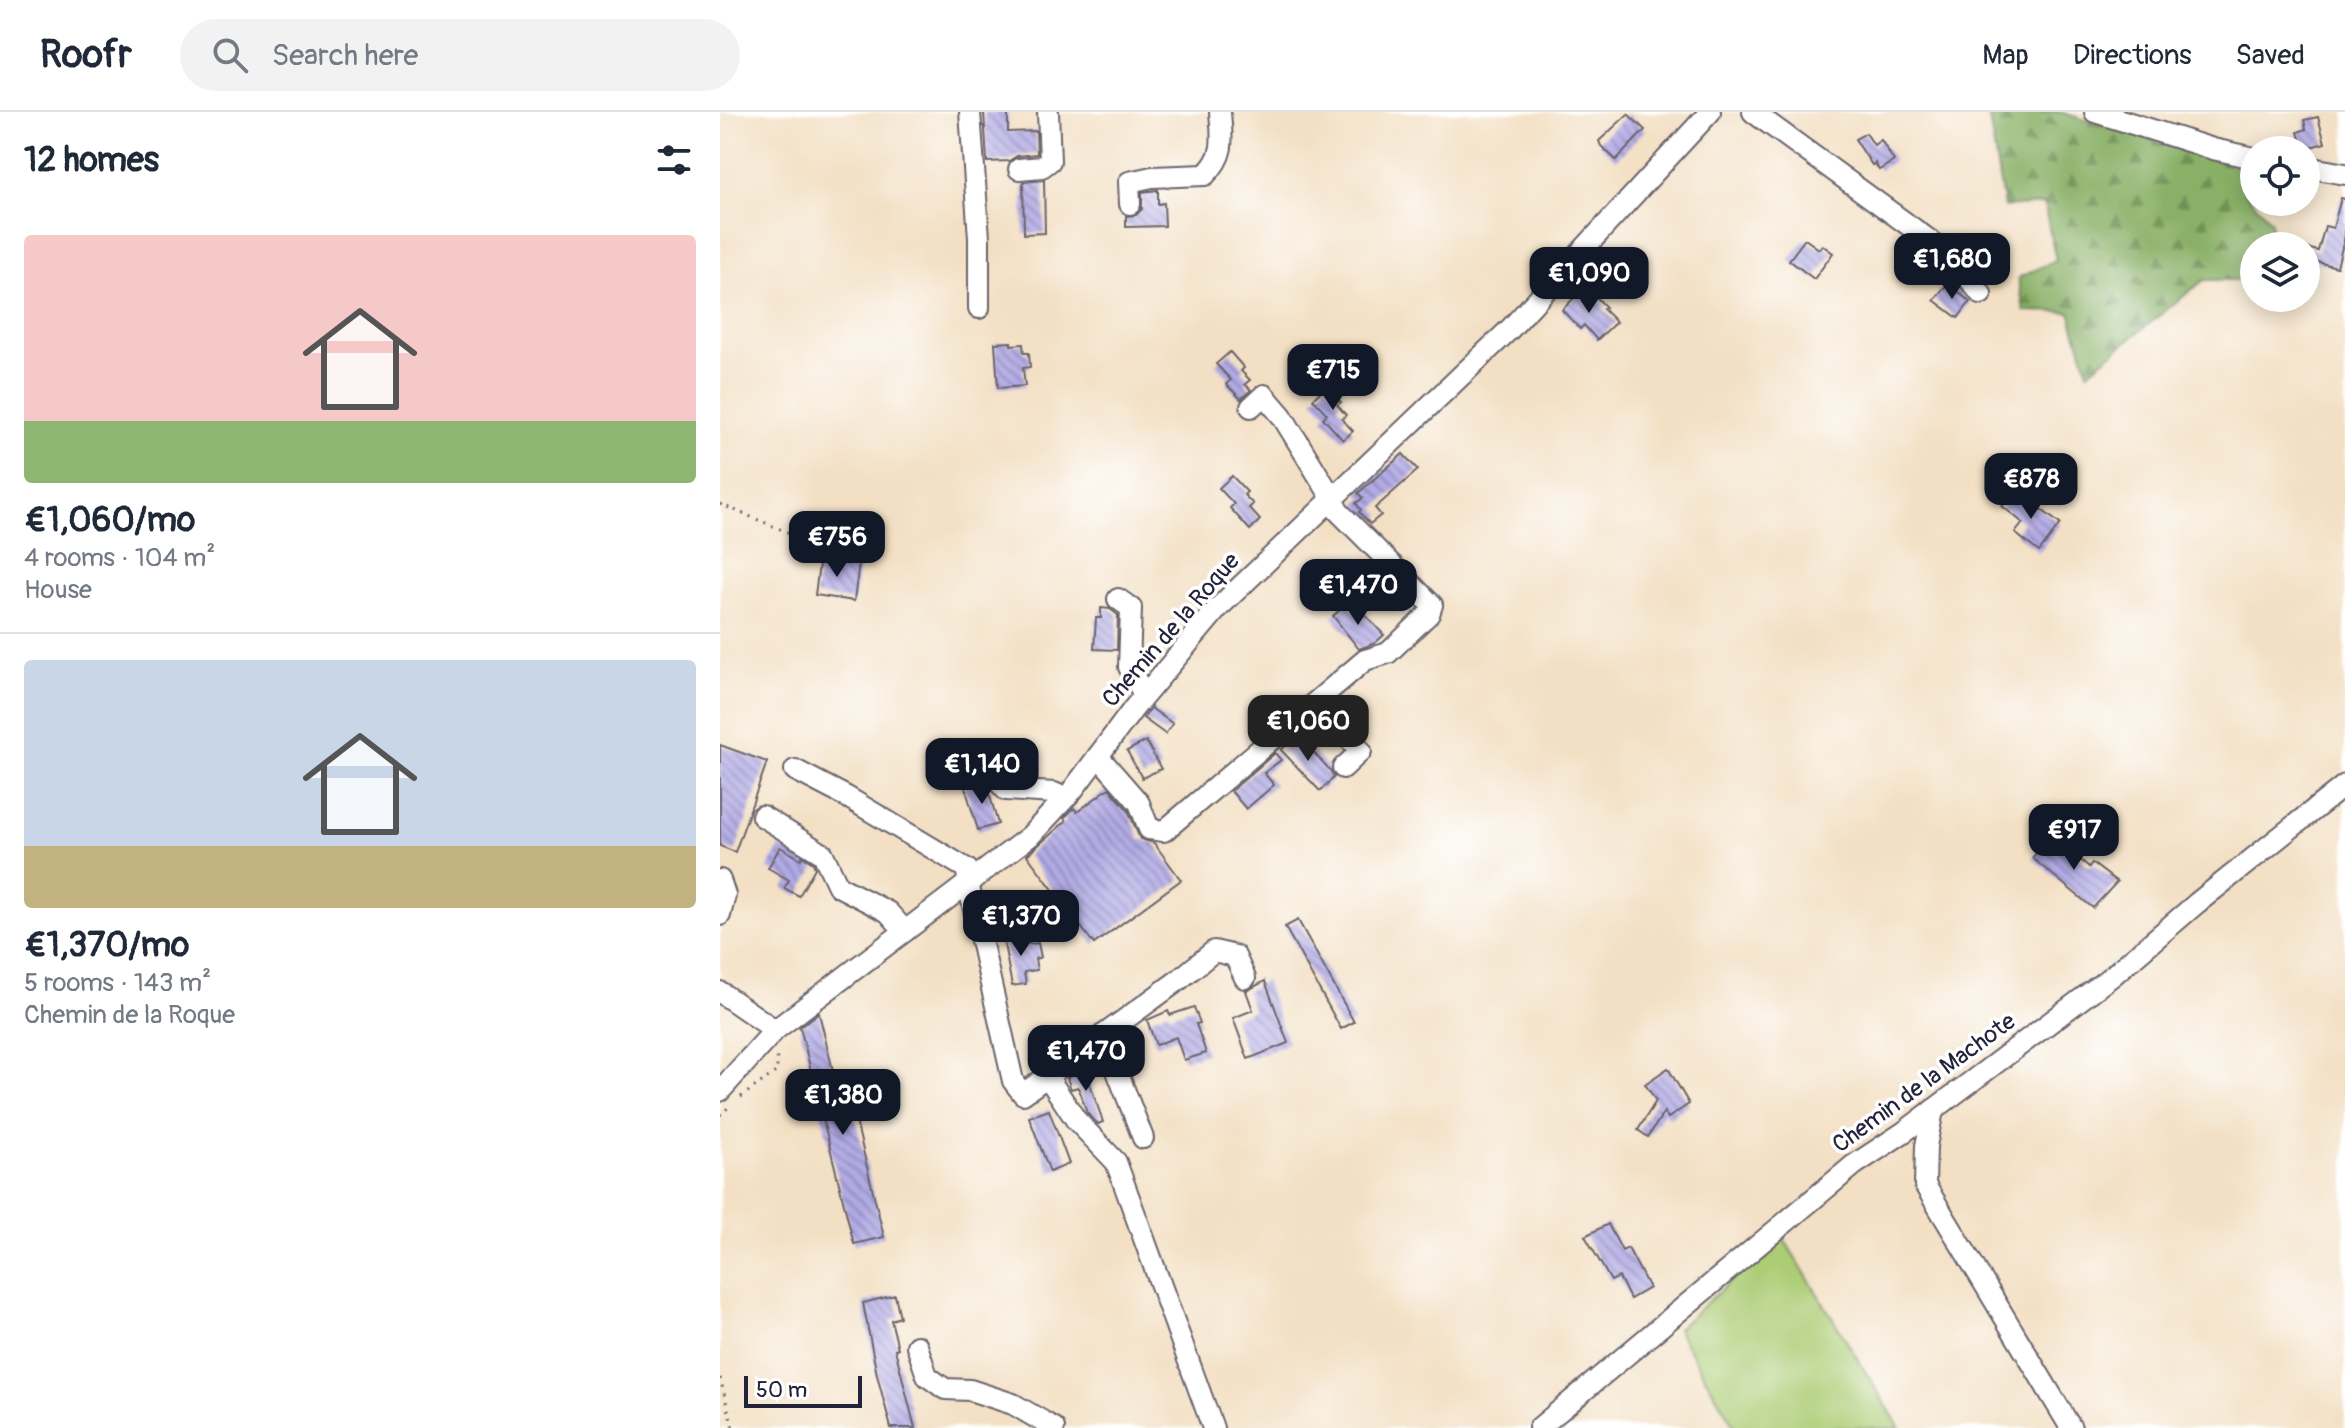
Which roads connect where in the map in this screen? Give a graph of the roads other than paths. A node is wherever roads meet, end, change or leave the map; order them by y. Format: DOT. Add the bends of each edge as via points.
graph roads {
  1 [pos="970,112"];
  2 [pos="1048,112"];
  3 [pos="1220,112"];
  4 [pos="1710,112"];
  5 [pos="1753,112"];
  6 [pos="2095,112"];
  7 [pos="2240,155"];
  8 [pos="1019,169"];
  9 [pos="2320,170"];
  10 [pos="2345,174"];
  11 [pos="1130,204"];
  12 [pos="1981,294"];
  13 [pos="979,308"];
  14 [pos="1251,407"];
  15 [pos="1332,498"];
  16 [pos="1118,599"];
  17 [pos="1144,695"];
  18 [pos="1315,703"];
  19 [pos="1098,756"];
  20 [pos="1343,768"];
  21 [pos="795,770"];
  22 [pos="988,770"];
  23 [pos="2345,785"];
  24 [pos="1065,798"];
  25 [pos="762,816"];
  26 [pos="720,880"];
  27 [pos="968,883"];
  28 [pos="720,915"];
  29 [pos="905,931"];
  30 [pos="1245,978"];
  31 [pos="720,992"];
  32 [pos="775,1030"];
  33 [pos="1103,1035"];
  34 [pos="1047,1076"];
  35 [pos="720,1091"];
  36 [pos="1933,1110"];
  37 [pos="1143,1138"];
  38 [pos="917,1346"];
  39 [pos="1054,1428"];
  40 [pos="1213,1428"];
  41 [pos="1539,1428"];
  42 [pos="2071,1428"];
  1 -- 13 [label="street"];
  2 -- 8 [label="street" via="1050,161"];
  3 -- 11 [label="street" via="1218,163 1205,175 1129,182"];
  4 -- 15 [label="street, Chemin de la Roque" via="1510,329"];
  5 -- 12 [label="street" via="1951,256"];
  6 -- 7 [label="street"];
  9 -- 10 [label="street"];
  14 -- 15 [label="street" via="1264,395"];
  15 -- 17 [label="street, Chemin de la Roque" via="1218,608"];
  15 -- 18 [label="street" via="1338,511 1432,605 1388,653 1365,660"];
  16 -- 17 [label="street" via="1131,608 1129,667"];
  17 -- 19 [label="street, Chemin de la Roque"];
  18 -- 19 [label="street" via="1164,831 1149,829 1139,803"];
  18 -- 20 [label="street" via="1361,751"];
  19 -- 24 [label="street, Chemin de la Roque"];
  21 -- 27 [label="street" via="967,869"];
  22 -- 24 [label="street" via="1006,790"];
  23 -- 36 [label="street, Chemin de la Machote" via="2112,976"];
  24 -- 27 [label="street, Chemin de la Roque" via="1030,836"];
  25 -- 29 [label="street" via="823,854 838,886 888,912"];
  26 -- 28 [label="street" via="725,895"];
  27 -- 29 [label="street, Chemin de la Roque"];
  27 -- 34 [label="street" via="1013,1081 1023,1094"];
  29 -- 32 [label="street, Chemin de la Roque"];
  30 -- 33 [label="street" via="1235,956 1214,951"];
  31 -- 32 [label="street"];
  32 -- 35 [label="street, Chemin de la Roque"];
  33 -- 34 [label="street"];
  33 -- 37 [label="street"];
  34 -- 40 [label="street" via="1076,1120 1116,1162"];
  36 -- 41 [label="street, Chemin de la Machote" via="1854,1165"];
  36 -- 42 [label="street" via="1925,1185"];
  38 -- 39 [label="street" via="927,1376 945,1389 970,1390 1013,1404"];
}
